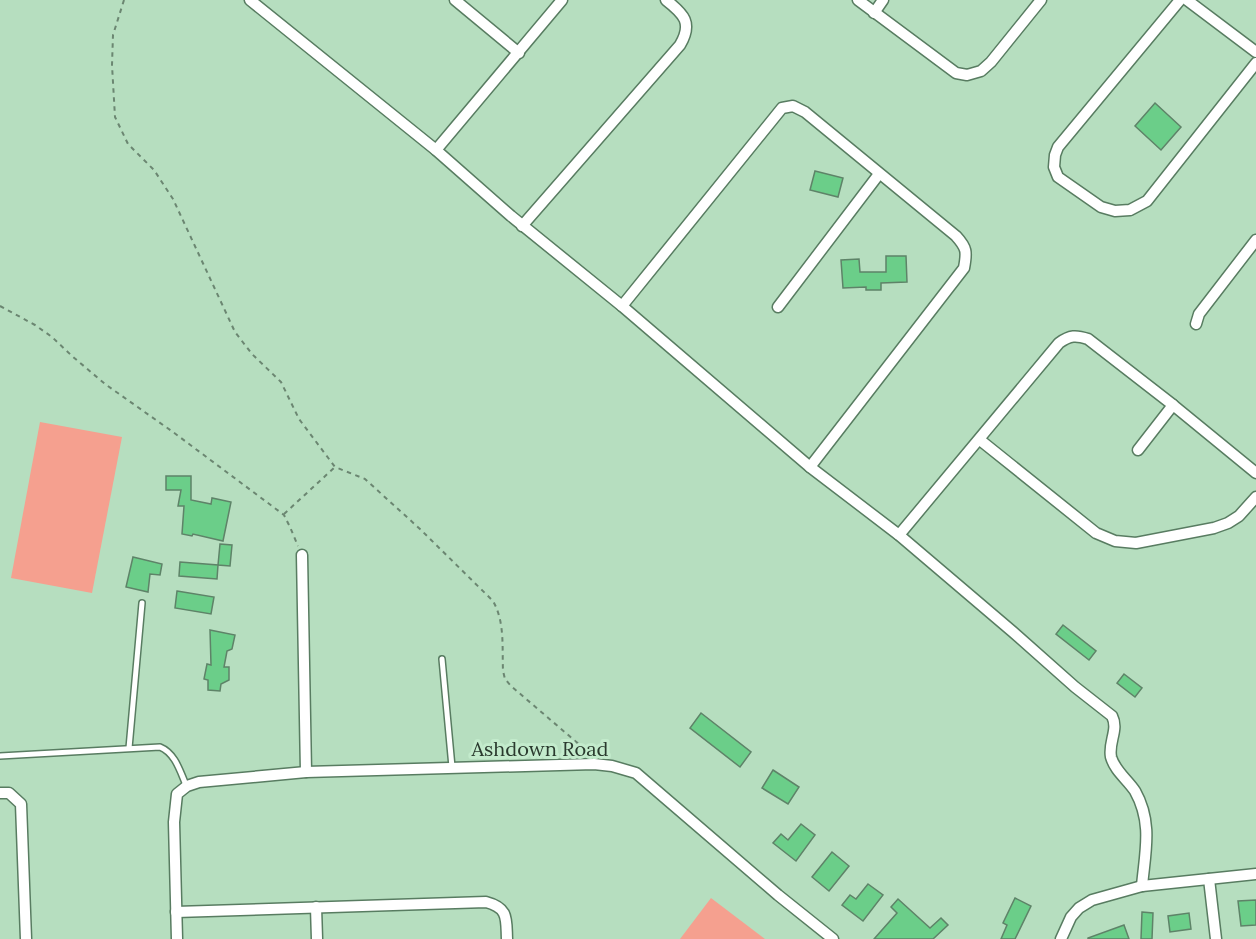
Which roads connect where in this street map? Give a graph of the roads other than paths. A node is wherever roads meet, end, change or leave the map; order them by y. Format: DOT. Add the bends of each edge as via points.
graph roads {
  1 [pos="250,0"];
  2 [pos="455,0"];
  3 [pos="562,0"];
  4 [pos="666,0"];
  5 [pos="858,0"];
  6 [pos="883,0"];
  7 [pos="1041,0"];
  8 [pos="1180,0"];
  9 [pos="1187,0"];
  10 [pos="874,13"];
  11 [pos="1256,52"];
  12 [pos="519,53"];
  13 [pos="1256,63"];
  14 [pos="436,150"];
  15 [pos="879,174"];
  16 [pos="522,226"];
  17 [pos="1256,240"];
  18 [pos="622,306"];
  19 [pos="778,307"];
  20 [pos="1196,324"];
  21 [pos="1173,405"];
  22 [pos="980,440"];
  23 [pos="1138,450"];
  24 [pos="810,467"];
  25 [pos="1256,473"];
  26 [pos="1256,497"];
  27 [pos="899,535"];
  28 [pos="302,555"];
  29 [pos="142,603"];
  30 [pos="442,659"];
  31 [pos="129,748"];
  32 [pos="0,756"];
  33 [pos="452,767"];
  34 [pos="306,772"];
  35 [pos="187,786"];
  36 [pos="0,793"];
  37 [pos="1256,874"];
  38 [pos="1209,879"];
  39 [pos="1142,886"];
  40 [pos="316,907"];
  41 [pos="176,912"];
  42 [pos="26,939"];
  43 [pos="177,939"];
  44 [pos="317,939"];
  45 [pos="507,939"];
  46 [pos="833,939"];
  47 [pos="1061,939"];
  48 [pos="1216,939"];
  1 -- 14 [label="street"];
  2 -- 12 [label="street"];
  3 -- 12 [label="street"];
  4 -- 16 [label="street" via="686,21 686,35 680,45"];
  5 -- 10 [label="street"];
  6 -- 10 [label="street"];
  7 -- 10 [label="street" via="991,62 981,71 967,75 956,73"];
  8 -- 13 [label="street" via="1058,147 1054,167 1058,177 1101,207 1115,211 1130,210 1147,201"];
  9 -- 11 [label="street"];
  12 -- 14 [label="street"];
  14 -- 16 [label="street"];
  15 -- 18 [label="street" via="805,112 793,106 782,108"];
  15 -- 19 [label="street"];
  15 -- 24 [label="street" via="956,236 967,255 964,268"];
  16 -- 18 [label="street"];
  17 -- 20 [label="street" via="1199,314"];
  18 -- 24 [label="street"];
  21 -- 22 [label="street" via="1088,339 1066,338"];
  21 -- 23 [label="street"];
  21 -- 25 [label="street"];
  22 -- 26 [label="street" via="1096,533 1115,541 1136,543 1214,528 1239,516"];
  22 -- 27 [label="street"];
  24 -- 27 [label="street"];
  27 -- 39 [label="street" via="1112,716 1115,723 1110,747 1114,766 1129,781 1145,814 1147,844"];
  28 -- 34 [label="street"];
  29 -- 31 [label="lane"];
  30 -- 33 [label="lane"];
  31 -- 32 [label="lane"];
  31 -- 35 [label="lane" via="166,750"];
  33 -- 34 [label="street, Ashdown Road"];
  33 -- 46 [label="street, Ashdown Road" via="594,764 636,773"];
  34 -- 35 [label="street, Ashdown Road"];
  35 -- 41 [label="street" via="177,794 174,822"];
  36 -- 42 [label="street" via="9,793 21,804"];
  37 -- 38 [label="street"];
  38 -- 39 [label="street"];
  38 -- 48 [label="street"];
  39 -- 47 [label="street" via="1092,900 1079,908"];
  40 -- 41 [label="street"];
  40 -- 44 [label="street"];
  40 -- 45 [label="street" via="486,902 504,912"];
  41 -- 43 [label="street"];
}
